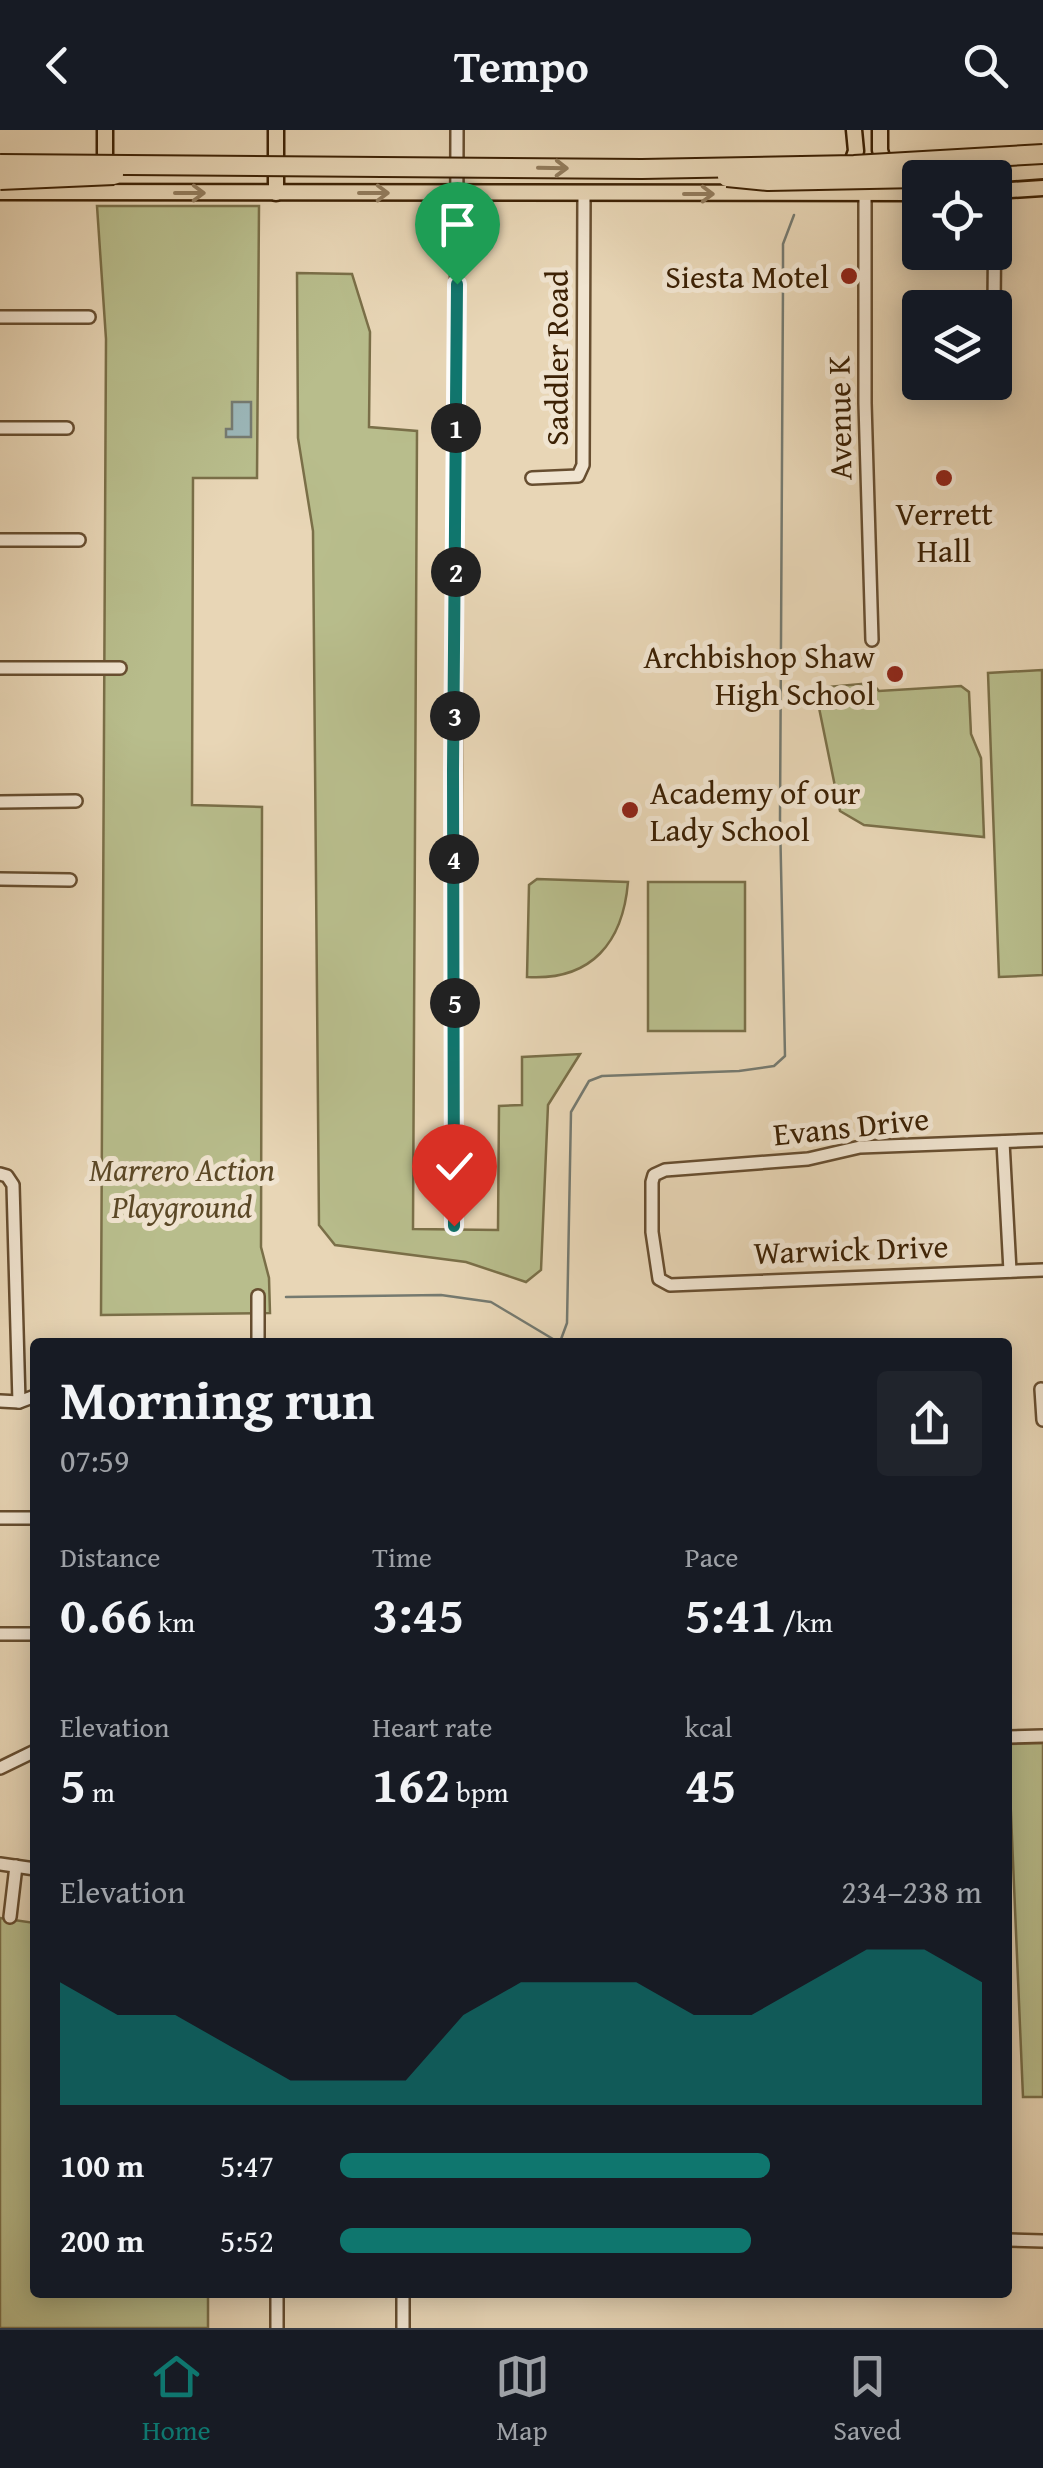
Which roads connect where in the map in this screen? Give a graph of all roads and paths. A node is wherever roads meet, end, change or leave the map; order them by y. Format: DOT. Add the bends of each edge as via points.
graph roads {
  1 [pos="105,130"];
  2 [pos="276,130"];
  3 [pos="457,130"];
  4 [pos="854,130"];
  5 [pos="880,130"];
  6 [pos="1043,154"];
  7 [pos="0,164"];
  8 [pos="316,164"];
  9 [pos="1043,168"];
  10 [pos="642,169"];
  11 [pos="1012,171"];
  12 [pos="902,178"];
  13 [pos="0,180"];
  14 [pos="902,183"];
  15 [pos="1043,188"];
  16 [pos="1012,190"];
  17 [pos="0,192"];
  18 [pos="105,192"];
  19 [pos="276,193"];
  20 [pos="458,193"];
  21 [pos="902,193"];
  22 [pos="584,194"];
  23 [pos="865,194"];
  24 [pos="830,195"];
  25 [pos="0,316"];
  26 [pos="89,316"];
  27 [pos="0,428"];
  28 [pos="67,428"];
  29 [pos="532,478"];
  30 [pos="0,540"];
  31 [pos="79,540"];
  32 [pos="872,640"];
  33 [pos="0,668"];
  34 [pos="120,668"];
  35 [pos="76,801"];
  36 [pos="0,802"];
  37 [pos="0,880"];
  38 [pos="70,880"];
  39 [pos="1043,1140"];
  40 [pos="1003,1142"];
  41 [pos="3,1175"];
  42 [pos="454,1226"];
  43 [pos="1043,1270"];
  44 [pos="1010,1271"];
  45 [pos="662,1283"];
  46 [pos="0,1286"];
  47 [pos="14,1286"];
  48 [pos="258,1296"];
  49 [pos="258,1338"];
  50 [pos="1042,1388"];
  51 [pos="30,1398"];
  52 [pos="0,1401"];
  53 [pos="19,1402"];
  54 [pos="1043,1420"];
  55 [pos="0,1518"];
  56 [pos="30,1518"];
  57 [pos="0,1634"];
  58 [pos="30,1634"];
  59 [pos="1043,1736"];
  60 [pos="1012,1738"];
  61 [pos="30,1753"];
  62 [pos="0,1768"];
  63 [pos="0,1864"];
  64 [pos="16,1866"];
  65 [pos="30,1868"];
  66 [pos="10,1917"];
  67 [pos="1012,2240"];
  68 [pos="1043,2240"];
  69 [pos="277,2298"];
  70 [pos="403,2298"];
  71 [pos="277,2328"];
  72 [pos="403,2328"];
  1 -- 18 [label="main road"];
  2 -- 19 [label="main road"];
  3 -- 20 [label="street"];
  4 -- 24 [label="main road" via="848,174"];
  5 -- 14 [label="main road" via="882,162"];
  6 -- 10 [label="highway, bridge"];
  7 -- 8 [label="highway, bridge"];
  8 -- 10 [label="highway, one-way, bridge"];
  8 -- 13 [label="highway, bridge"];
  9 -- 11 [label="highway"];
  10 -- 12 [label="highway, bridge" via="768,181"];
  15 -- 16 [label="main road"];
  17 -- 18 [label="main road"];
  18 -- 19 [label="main road, one-way"];
  19 -- 20 [label="main road, one-way"];
  20 -- 22 [label="main road"];
  20 -- 42 [label="street"];
  21 -- 23 [label="main road"];
  22 -- 24 [label="main road, one-way"];
  22 -- 29 [label="street, Saddler Road" via="584,465 578,476"];
  23 -- 24 [label="main road"];
  23 -- 32 [label="street, Avenue K"];
  25 -- 26 [label="street"];
  27 -- 28 [label="street"];
  30 -- 31 [label="street"];
  33 -- 34 [label="street"];
  35 -- 36 [label="street"];
  37 -- 38 [label="street"];
  39 -- 40 [label="street, Evans Drive"];
  40 -- 44 [label="street"];
  40 -- 45 [label="street, Evans Drive" via="860,1147 808,1159 665,1170 652,1182"];
  41 -- 47 [label="street" via="13,1185"];
  43 -- 44 [label="street, Warwick Drive"];
  44 -- 45 [label="street, Warwick Drive"];
  46 -- 47 [label="street"];
  47 -- 53 [label="street"];
  48 -- 49 [label="street"];
  50 -- 54 [label="street"];
  51 -- 53 [label="street"];
  52 -- 53 [label="street"];
  55 -- 56 [label="street"];
  57 -- 58 [label="street"];
  59 -- 60 [label="street"];
  61 -- 62 [label="street"];
  63 -- 64 [label="street"];
  64 -- 65 [label="street"];
  64 -- 66 [label="street"];
  67 -- 68 [label="street"];
  69 -- 71 [label="street"];
  70 -- 72 [label="street"];
}
